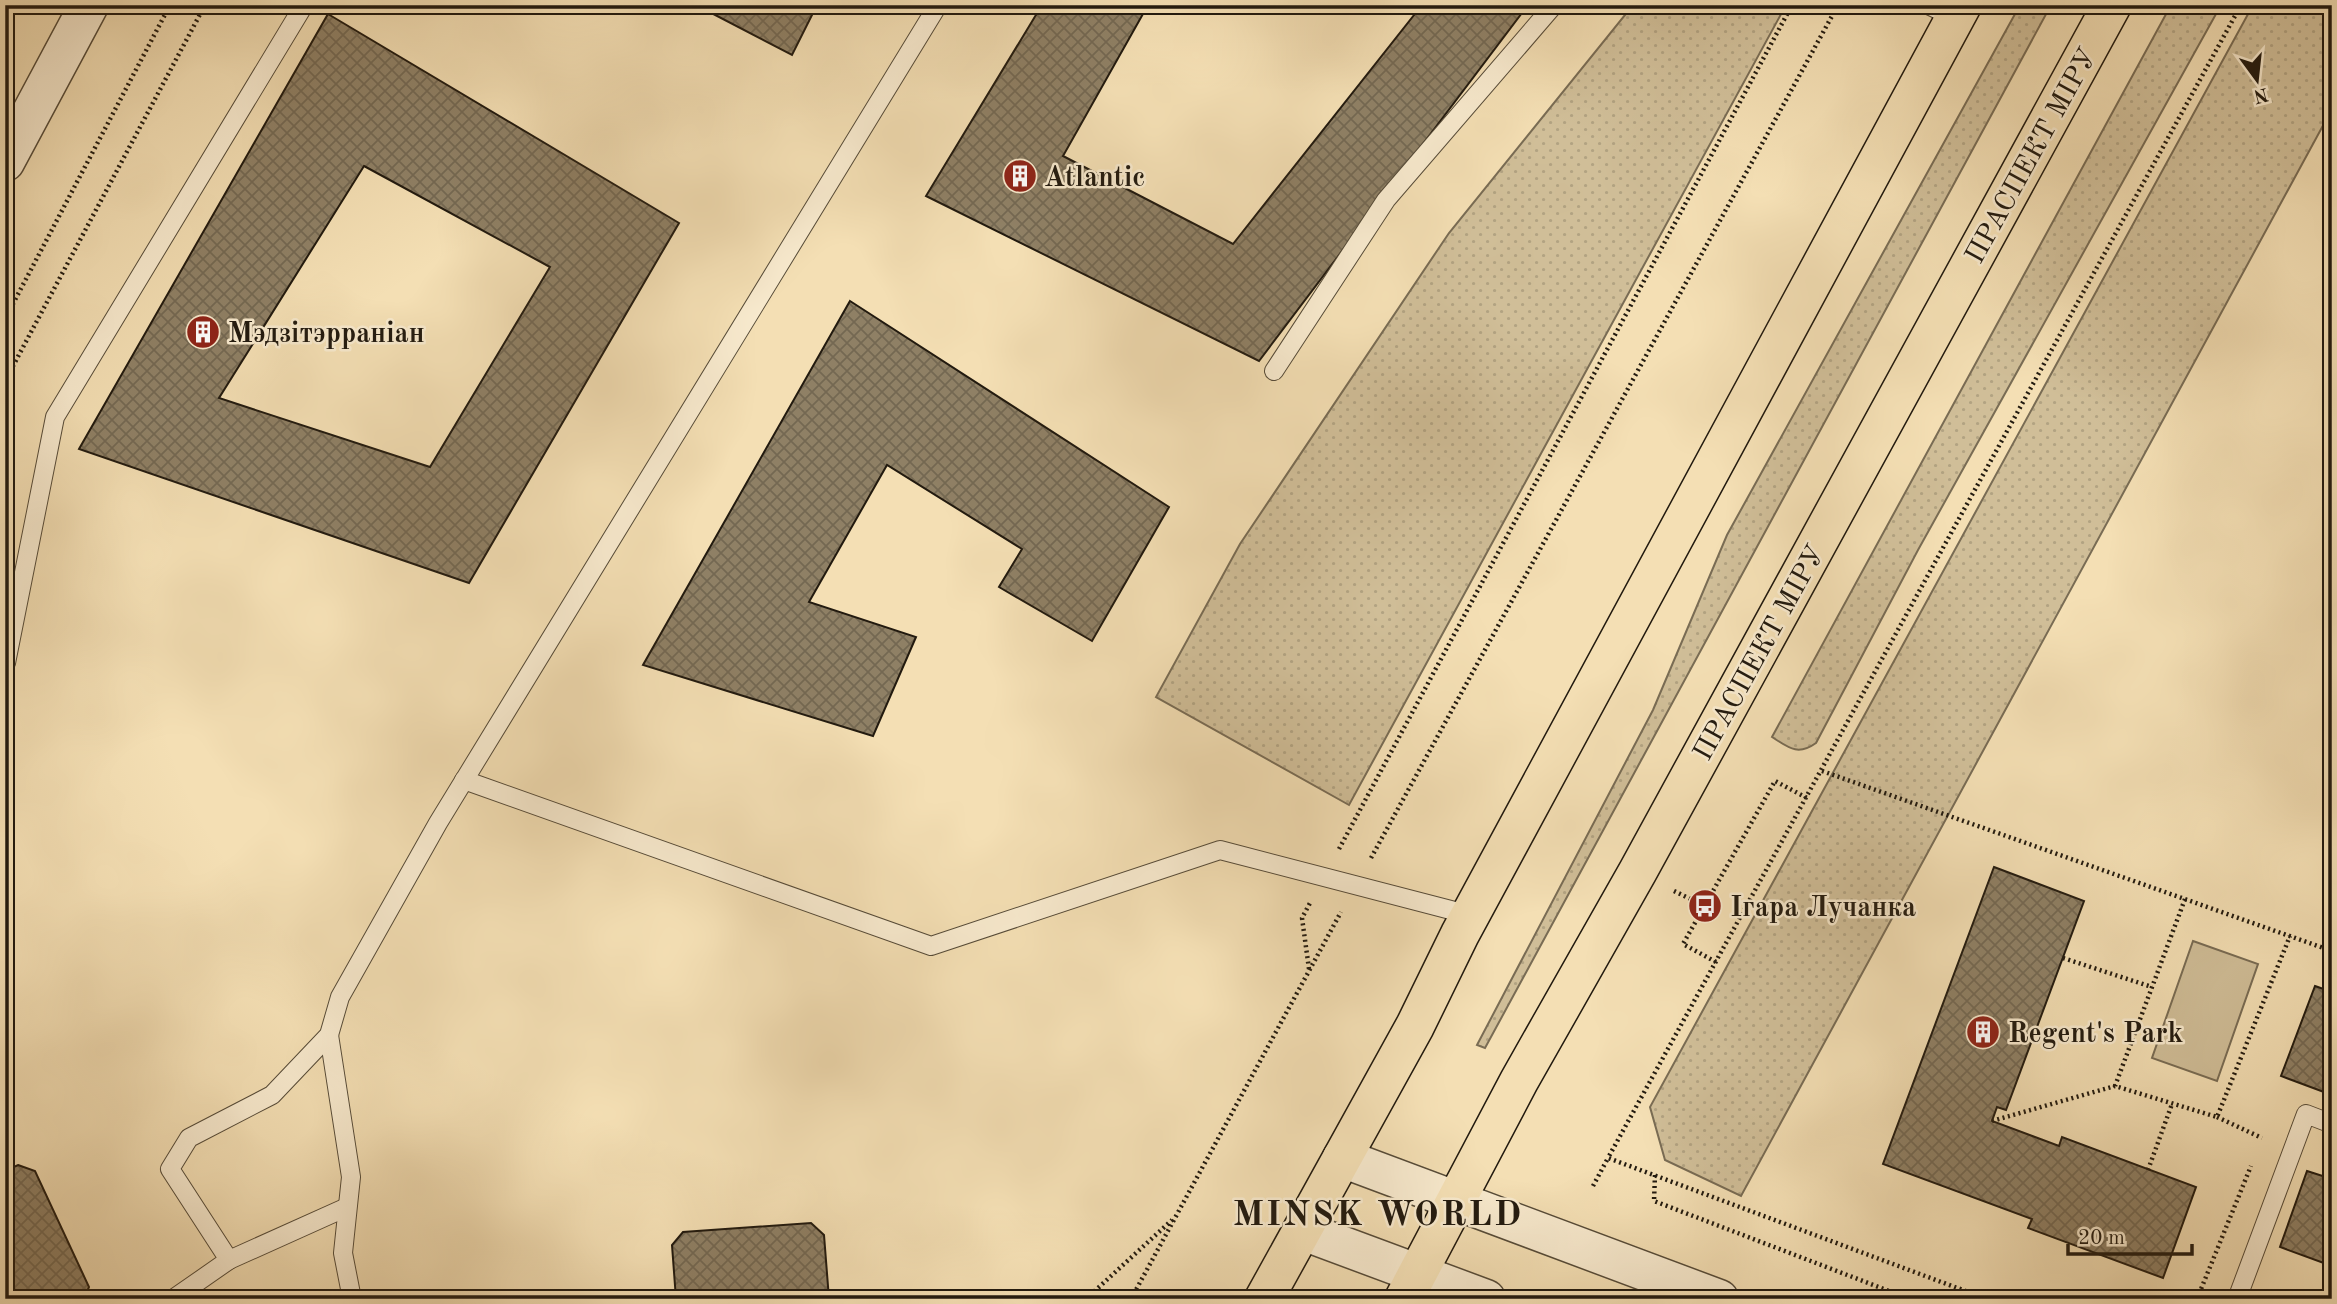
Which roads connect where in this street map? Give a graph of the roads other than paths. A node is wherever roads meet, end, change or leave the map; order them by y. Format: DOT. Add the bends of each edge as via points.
graph roads {
  1 [pos="89,5"];
  2 [pos="304,5"];
  3 [pos="938,5"];
  4 [pos="1554,5"];
  5 [pos="2112,5"];
  6 [pos="1949,9"];
  7 [pos="5,162"];
  8 [pos="1273,371"];
  9 [pos="6,663"];
  10 [pos="464,780"];
  11 [pos="1470,915"];
  12 [pos="329,1035"];
  13 [pos="2332,1124"];
  14 [pos="1342,1158"];
  15 [pos="1457,1201"];
  16 [pos="346,1207"];
  17 [pos="1303,1231"];
  18 [pos="229,1260"];
  19 [pos="1411,1286"];
  20 [pos="173,1299"];
  21 [pos="352,1299"];
  22 [pos="1264,1299"];
  23 [pos="1486,1299"];
  24 [pos="1719,1299"];
  25 [pos="2236,1299"];
  1 -- 7 [label="street"];
  2 -- 9 [label="lane" via="55,417"];
  3 -- 10 [label="lane"];
  4 -- 8 [label="lane" via="1386,200"];
  5 -- 15 [label="main road, ПРАСПЕКТ МІРУ"];
  6 -- 11 [label="main road"];
  10 -- 11 [label="lane" via="931,946 1220,850"];
  10 -- 12 [label="lane" via="340,997"];
  11 -- 14 [label="main road"];
  12 -- 16 [label="lane" via="351,1177"];
  12 -- 18 [label="lane" via="272,1095 189,1138 170,1169"];
  13 -- 25 [label="lane" via="2306,1114"];
  14 -- 15 [label="street"];
  14 -- 17 [label="main road"];
  15 -- 19 [label="main road, ПРАСПЕКТ МІРУ"];
  15 -- 24 [label="street"];
  16 -- 18 [label="lane"];
  16 -- 21 [label="lane" via="343,1253"];
  17 -- 19 [label="street"];
  17 -- 22 [label="main road"];
  18 -- 20 [label="lane"];
  19 -- 23 [label="street"];
}
